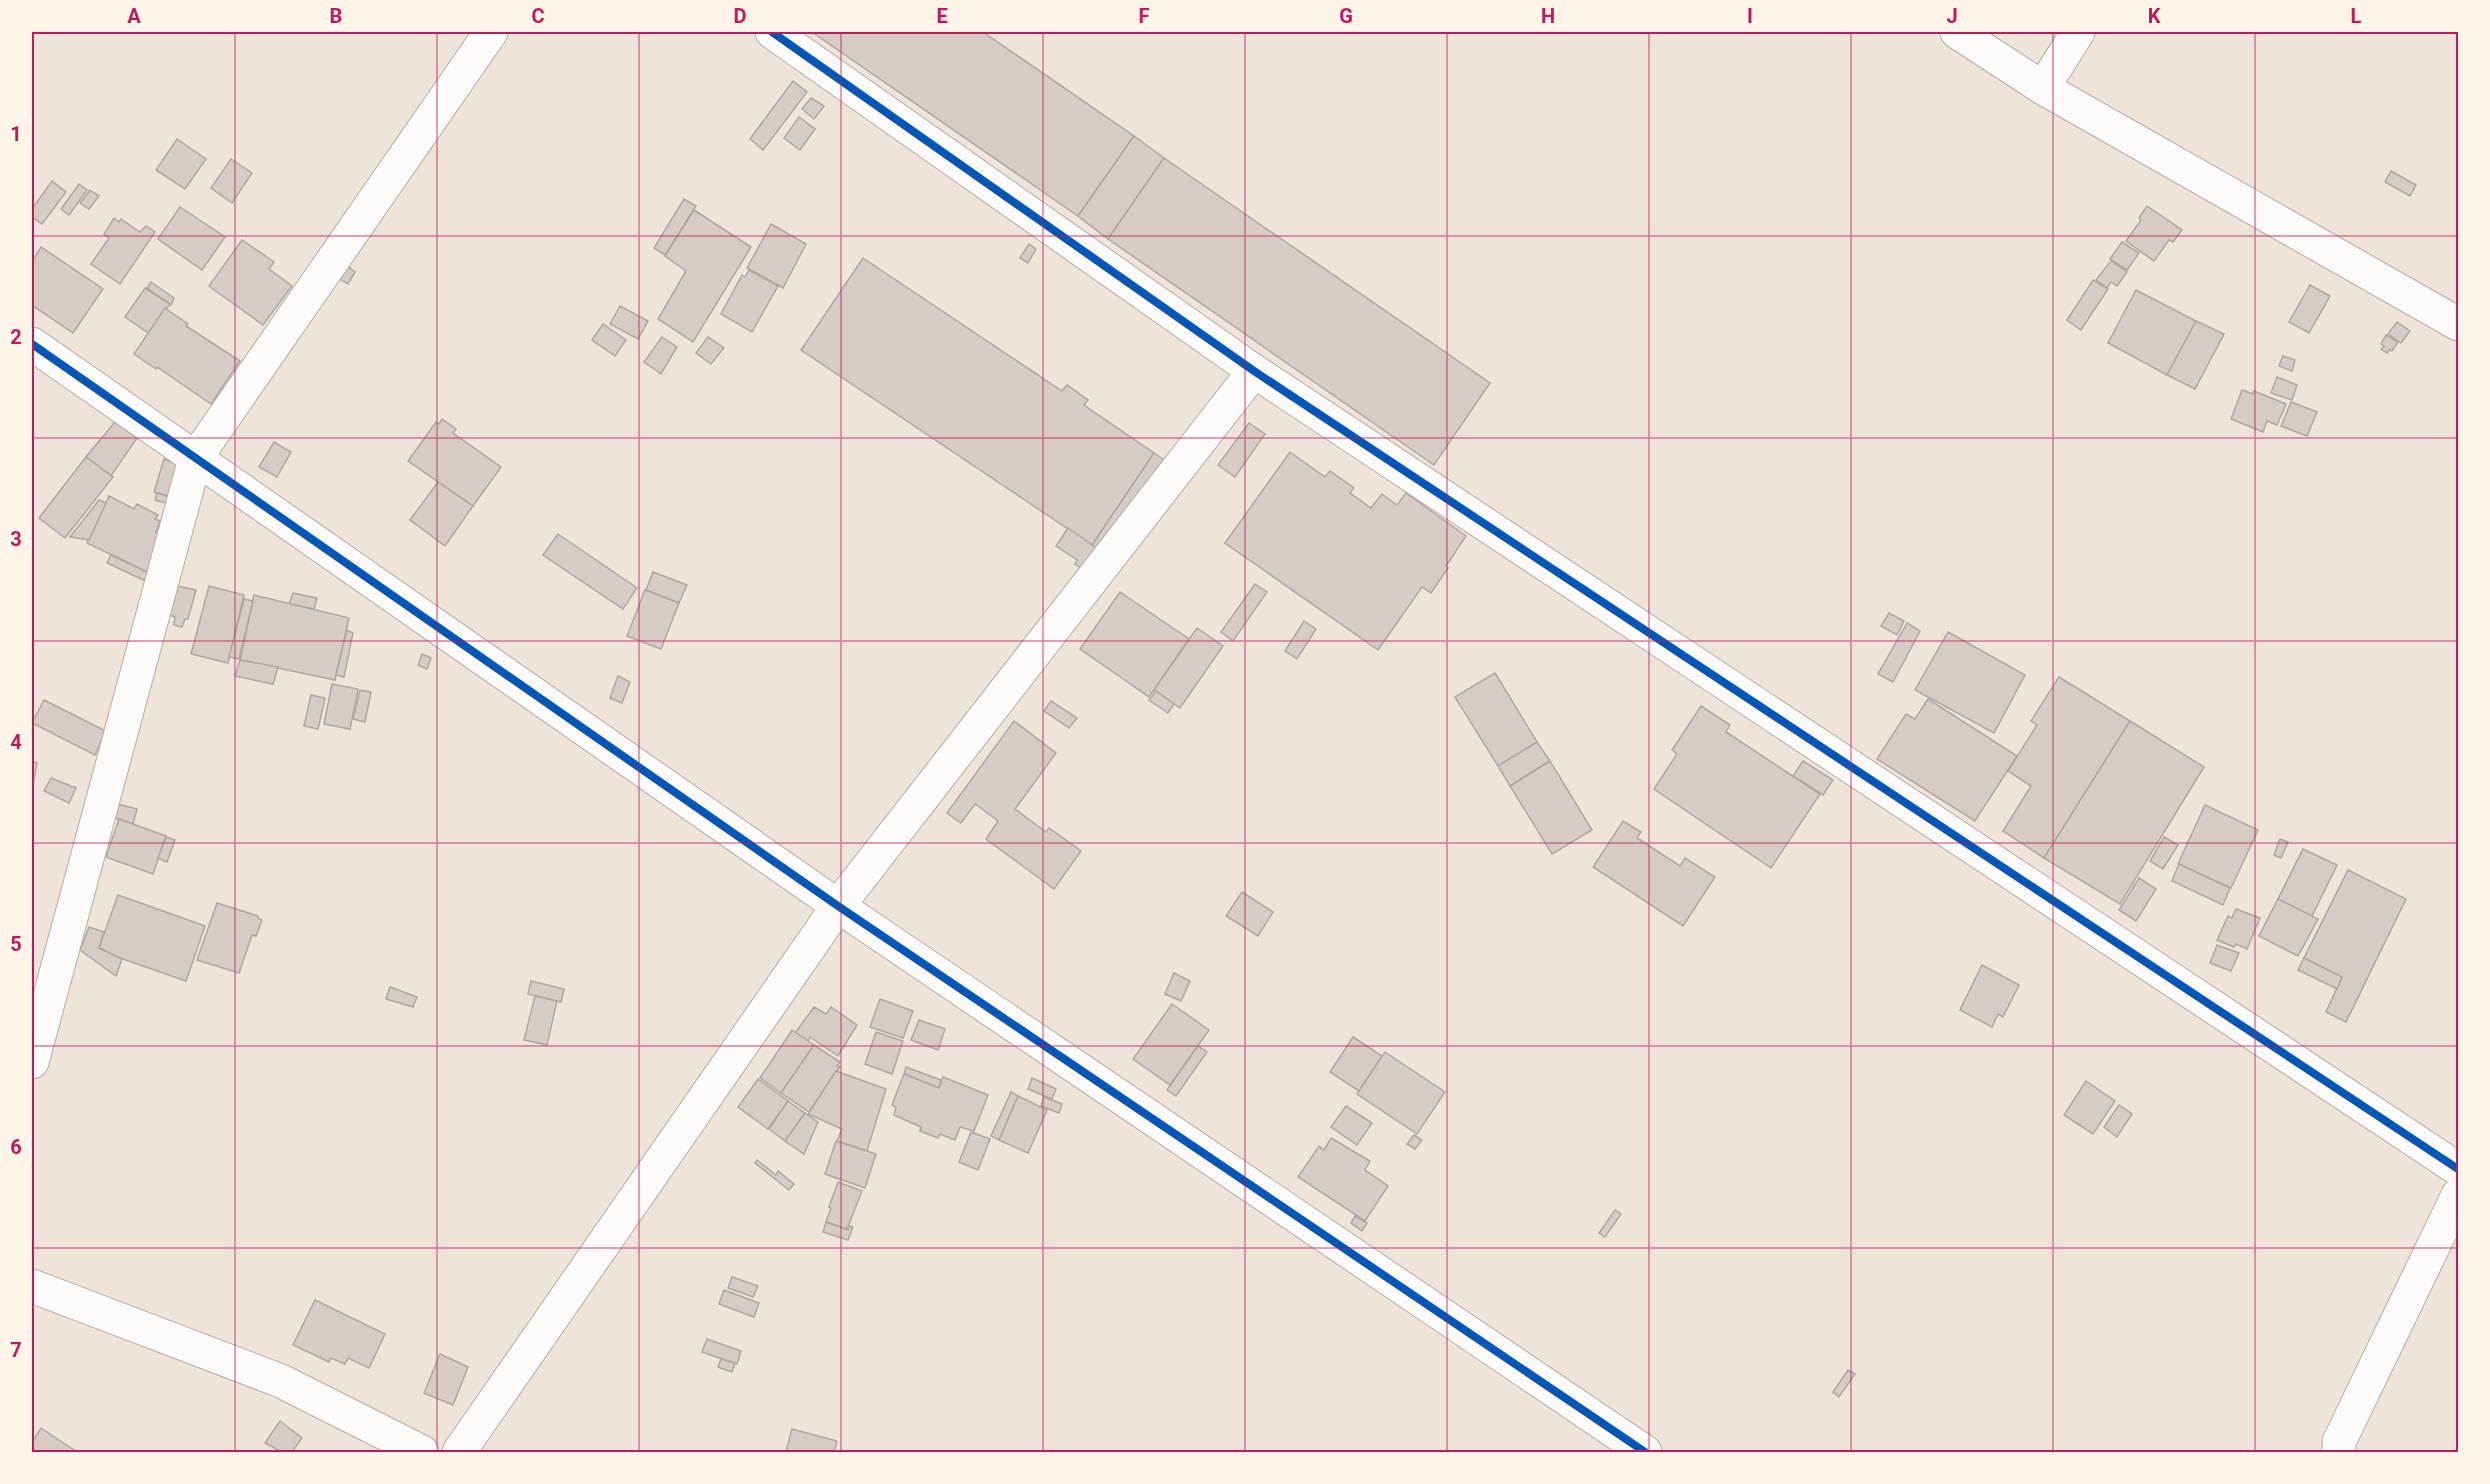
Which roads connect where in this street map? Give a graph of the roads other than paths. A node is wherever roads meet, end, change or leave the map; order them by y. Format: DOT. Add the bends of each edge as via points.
graph roads {
  1 [pos="491,32"];
  2 [pos="772,32"];
  3 [pos="1957,32"];
  4 [pos="2078,32"];
  5 [pos="2043,88"];
  6 [pos="2458,324"];
  7 [pos="32,344"];
  8 [pos="1254,371"];
  9 [pos="195,459"];
  10 [pos="838,906"];
  11 [pos="32,1062"];
  12 [pos="2458,1170"];
  13 [pos="2458,1195"];
  14 [pos="32,1286"];
  15 [pos="422,1452"];
  16 [pos="459,1452"];
  17 [pos="1645,1452"];
  18 [pos="2339,1452"];
  1 -- 9 [label="street"];
  2 -- 8 [label="street"];
  3 -- 5 [label="street"];
  4 -- 5 [label="street"];
  5 -- 6 [label="street"];
  7 -- 9 [label="street"];
  8 -- 10 [label="street"];
  8 -- 12 [label="street"];
  9 -- 10 [label="street"];
  9 -- 11 [label="street"];
  10 -- 16 [label="street"];
  10 -- 17 [label="street"];
  13 -- 18 [label="street" via="2339,1442"];
  14 -- 15 [label="street" via="281,1381"];
}
